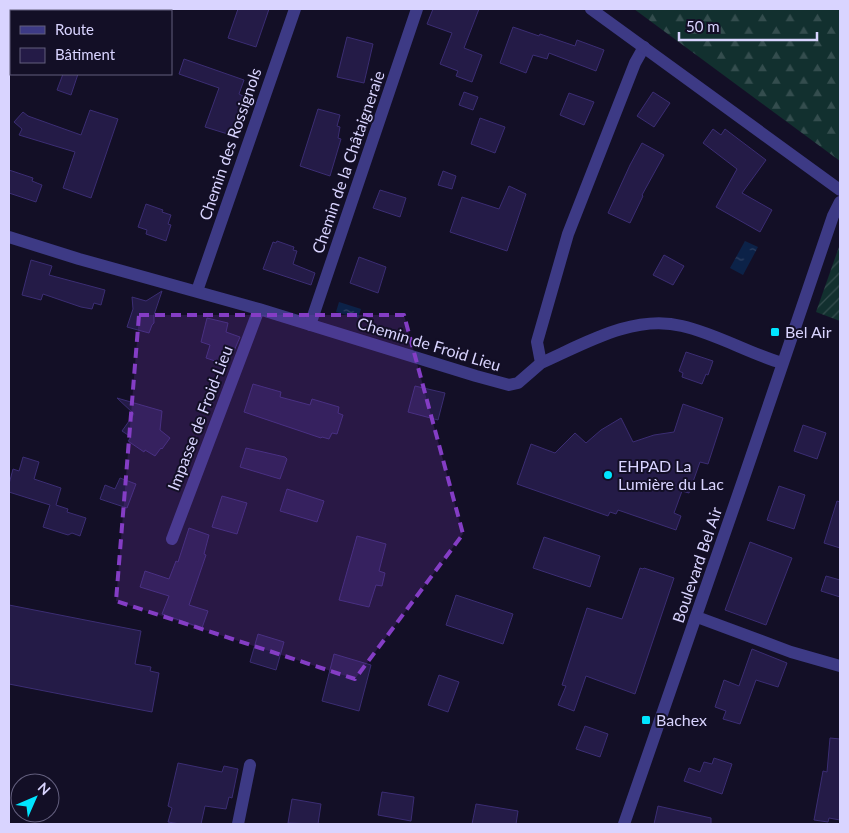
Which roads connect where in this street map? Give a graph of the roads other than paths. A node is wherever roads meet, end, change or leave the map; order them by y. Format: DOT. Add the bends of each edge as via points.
graph roads {
  1 [pos="295,9"];
  2 [pos="417,9"];
  3 [pos="591,9"];
  4 [pos="644,47"];
  5 [pos="840,190"];
  6 [pos="840,202"];
  7 [pos="9,236"];
  8 [pos="196,291"];
  9 [pos="259,309"];
  10 [pos="310,325"];
  11 [pos="541,363"];
  12 [pos="782,363"];
  13 [pos="172,539"];
  14 [pos="697,617"];
  15 [pos="840,666"];
  16 [pos="250,765"];
  17 [pos="238,824"];
  18 [pos="624,824"];
  1 -- 8 [label="street, Chemin des Rossignols"];
  2 -- 10 [label="street, Chemin de la Châtaigneraie"];
  3 -- 4 [label="street"];
  4 -- 5 [label="street"];
  4 -- 11 [label="street" via="568,234 537,342"];
  6 -- 12 [label="street, Boulevard Bel Air"];
  7 -- 8 [label="street, Chemin de Froid Lieu"];
  8 -- 9 [label="street, Chemin de Froid Lieu"];
  9 -- 10 [label="street, Chemin de Froid Lieu"];
  9 -- 13 [label="street, Impasse de Froid-Lieu"];
  10 -- 11 [label="street, Chemin de Froid Lieu" via="509,385 518,383"];
  11 -- 12 [label="street" via="624,328 663,323 706,333"];
  12 -- 14 [label="street, Boulevard Bel Air"];
  14 -- 15 [label="street" via="791,652"];
  14 -- 18 [label="street, Boulevard Bel Air"];
  16 -- 17 [label="street"];
}
